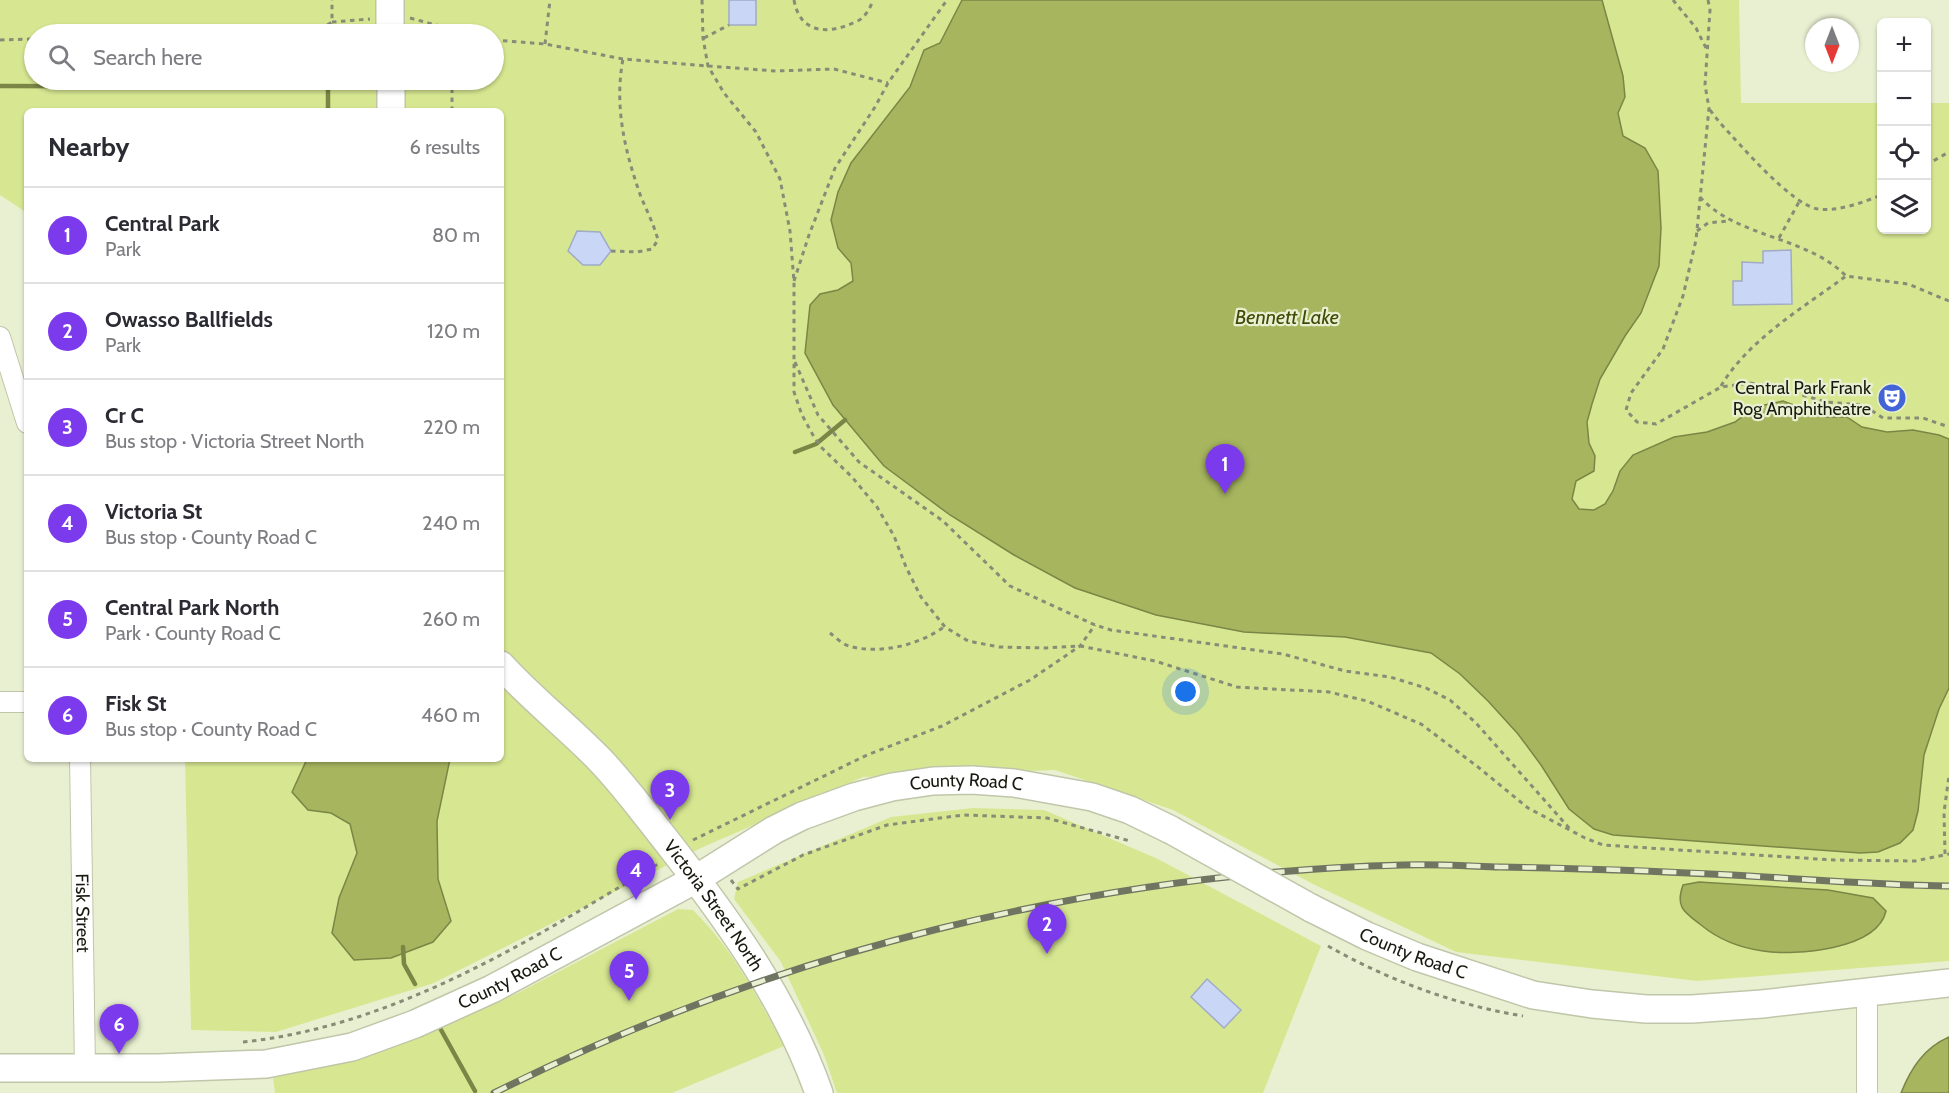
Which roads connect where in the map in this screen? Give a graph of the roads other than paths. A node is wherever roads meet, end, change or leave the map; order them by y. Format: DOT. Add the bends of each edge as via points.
graph roads {
  1 [pos="391,90"];
  2 [pos="391,108"];
  3 [pos="0,337"];
  4 [pos="24,413"];
  5 [pos="504,668"];
  6 [pos="0,702"];
  7 [pos="24,702"];
  8 [pos="80,762"];
  9 [pos="696,879"];
  10 [pos="1949,983"];
  11 [pos="1867,992"];
  12 [pos="0,1068"];
  13 [pos="86,1068"];
  14 [pos="819,1093"];
  15 [pos="1867,1093"];
  1 -- 2 [label="main road"];
  3 -- 4 [label="street"];
  5 -- 9 [label="main road, Victoria Street North" via="599,759"];
  6 -- 7 [label="street"];
  8 -- 13 [label="street, Fisk Street"];
  9 -- 11 [label="main road, County Road C, bridge" via="774,830 854,797 933,781 1014,783 1092,797 1130,810 1367,936 1417,957 1533,995 1646,1009 1692,1009"];
  9 -- 13 [label="main road, County Road C" via="492,989 352,1047 266,1064"];
  9 -- 14 [label="main road, Victoria Street North" via="775,993"];
  10 -- 11 [label="main road, County Road C"];
  11 -- 15 [label="street"];
  12 -- 13 [label="main road, County Road C"];
}
